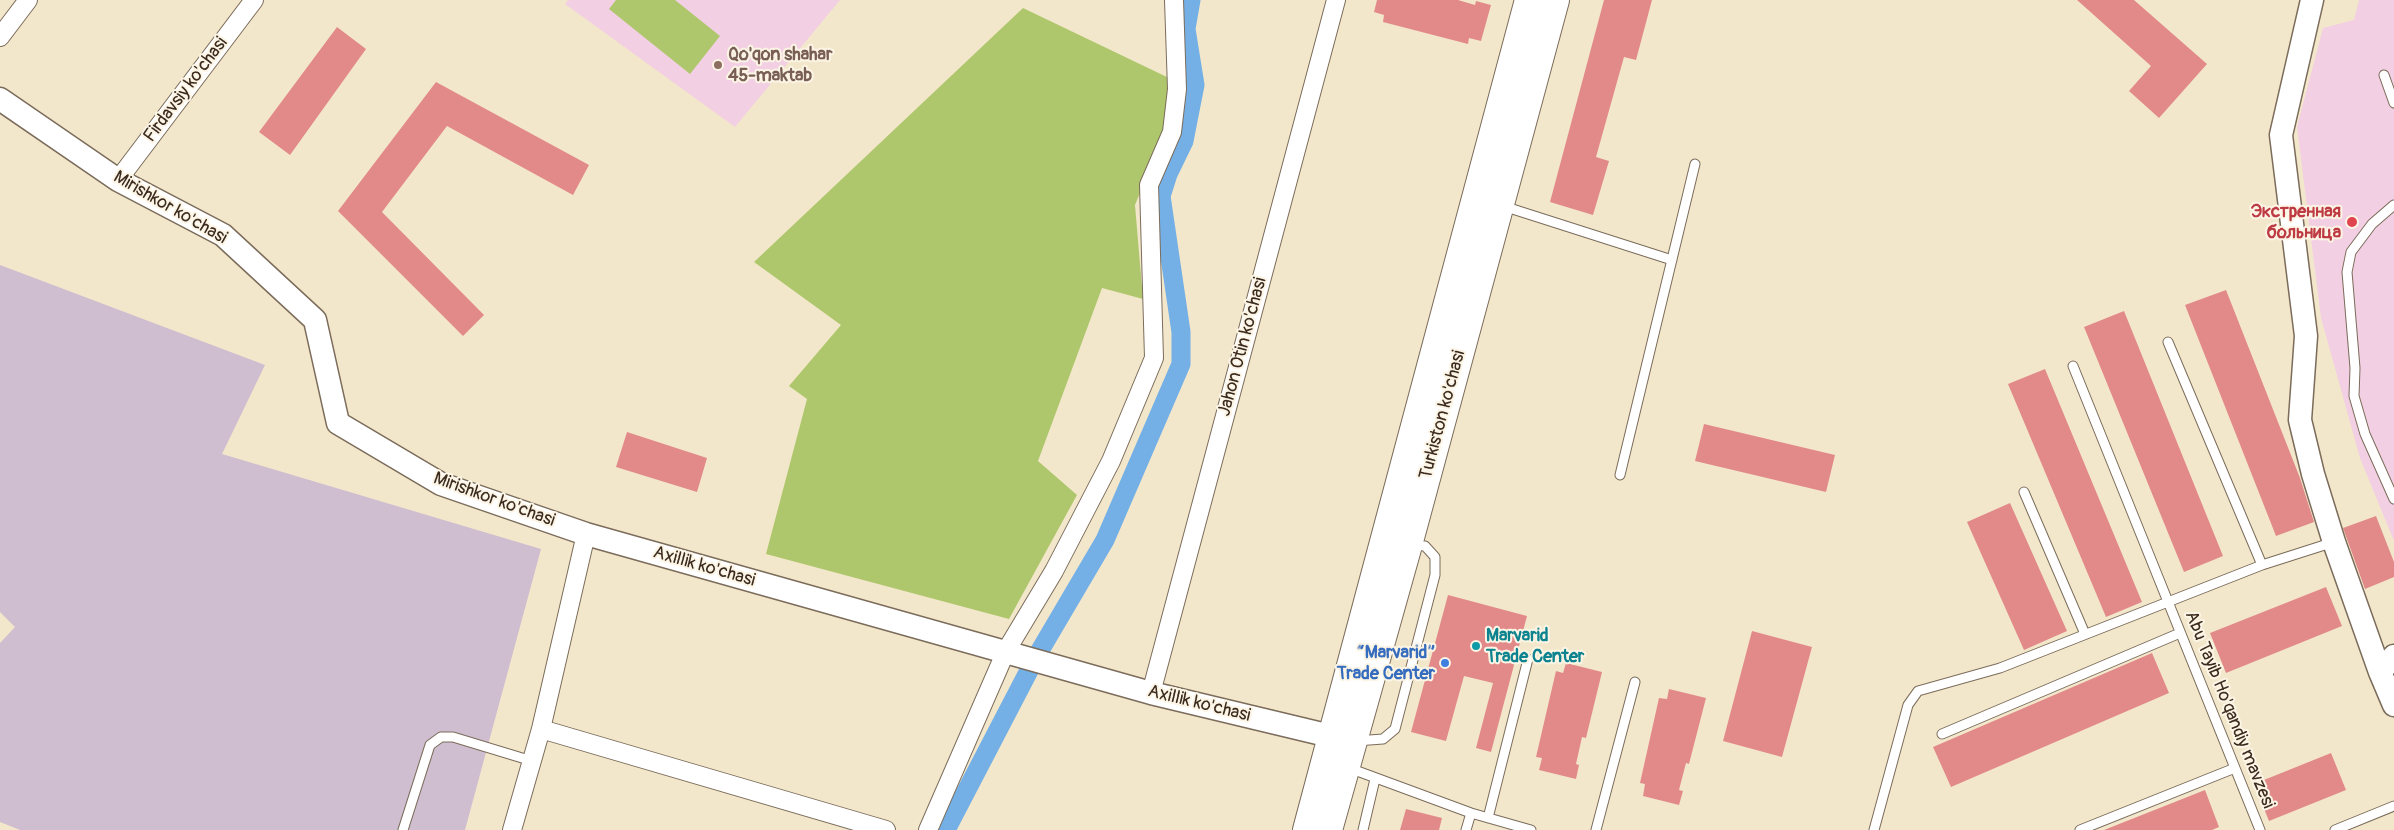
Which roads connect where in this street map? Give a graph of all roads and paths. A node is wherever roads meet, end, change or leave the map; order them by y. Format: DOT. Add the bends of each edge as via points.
graph roads {
  1 [pos="28,0"];
  2 [pos="254,0"];
  3 [pos="1174,0"];
  4 [pos="1336,0"];
  5 [pos="1529,0"];
  6 [pos="1555,0"];
  7 [pos="2312,0"];
  8 [pos="0,37"];
  9 [pos="2384,75"];
  10 [pos="0,99"];
  11 [pos="2394,103"];
  12 [pos="1695,164"];
  13 [pos="118,180"];
  14 [pos="2394,204"];
  15 [pos="1500,205"];
  16 [pos="1672,260"];
  17 [pos="2168,342"];
  18 [pos="2073,366"];
  19 [pos="1620,476"];
  20 [pos="2024,492"];
  21 [pos="2394,499"];
  22 [pos="586,534"];
  23 [pos="2334,542"];
  24 [pos="1408,545"];
  25 [pos="2262,565"];
  26 [pos="2169,603"];
  27 [pos="2180,633"];
  28 [pos="2085,634"];
  29 [pos="1011,652"];
  30 [pos="1528,659"];
  31 [pos="2387,664"];
  32 [pos="1636,682"];
  33 [pos="1151,693"];
  34 [pos="2394,705"];
  35 [pos="541,729"];
  36 [pos="1942,734"];
  37 [pos="1338,751"];
  38 [pos="532,761"];
  39 [pos="2235,768"];
  40 [pos="1375,779"];
  41 [pos="2394,806"];
  42 [pos="1471,813"];
  43 [pos="1488,818"];
  44 [pos="403,830"];
  45 [pos="512,830"];
  46 [pos="886,830"];
  47 [pos="928,830"];
  48 [pos="1307,830"];
  49 [pos="1328,830"];
  50 [pos="1363,830"];
  51 [pos="1466,830"];
  52 [pos="1530,830"];
  53 [pos="1596,830"];
  54 [pos="1874,830"];
  55 [pos="2080,830"];
  56 [pos="2260,830"];
  57 [pos="2334,830"];
  1 -- 8 [label="street"];
  2 -- 13 [label="street, Firdavsiy ko'chasi"];
  3 -- 29 [label="street" via="1178,89 1172,132 1149,185 1154,358 1111,461"];
  4 -- 33 [label="street, Jahon Otin ko'chasi"];
  5 -- 37 [label="main road, Turkiston ko'chasi"];
  6 -- 15 [label="main road, Turkiston ko'chasi"];
  7 -- 23 [label="street" via="2281,135 2306,336 2300,420"];
  9 -- 11 [label="lane"];
  10 -- 13 [label="street, Mirishkor ko'chasi"];
  12 -- 16 [label="lane"];
  13 -- 22 [label="street, Mirishkor ko'chasi" via="223,235 315,320 338,423 442,484"];
  14 -- 21 [label="lane" via="2372,224 2351,252 2348,272 2354,396 2365,434"];
  15 -- 16 [label="lane"];
  15 -- 24 [label="main road, Turkiston ko'chasi"];
  16 -- 19 [label="lane"];
  17 -- 25 [label="lane"];
  18 -- 26 [label="lane, Abu Tayib Ho'qandiy mavzesi"];
  20 -- 28 [label="lane"];
  22 -- 29 [label="street, Axillik ko'chasi"];
  22 -- 35 [label="street"];
  23 -- 25 [label="lane"];
  23 -- 31 [label="street"];
  24 -- 37 [label="main road, Turkiston ko'chasi"];
  24 -- 37 [label="lane" via="1425,546 1435,557 1435,575 1395,729 1383,739"];
  25 -- 26 [label="lane"];
  26 -- 27 [label="lane, Abu Tayib Ho'qandiy mavzesi"];
  26 -- 28 [label="lane"];
  27 -- 36 [label="lane"];
  27 -- 39 [label="lane, Abu Tayib Ho'qandiy mavzesi"];
  28 -- 54 [label="lane" via="2000,668 1918,691 1908,706"];
  29 -- 33 [label="street, Axillik ko'chasi"];
  29 -- 47 [label="street"];
  30 -- 43 [label="lane"];
  31 -- 34 [label="street"];
  32 -- 53 [label="lane"];
  33 -- 37 [label="street, Axillik ko'chasi"];
  35 -- 38 [label="street"];
  35 -- 46 [label="street"];
  37 -- 40 [label="lane"];
  37 -- 48 [label="main road, Turkiston ko'chasi"];
  37 -- 49 [label="main road, Turkiston ko'chasi"];
  38 -- 44 [label="lane" via="453,737 441,737 430,745"];
  38 -- 45 [label="street"];
  39 -- 55 [label="lane"];
  39 -- 56 [label="lane, Abu Tayib Ho'qandiy mavzesi"];
  40 -- 42 [label="lane"];
  40 -- 50 [label="lane"];
  41 -- 57 [label="lane"];
  42 -- 43 [label="lane"];
  42 -- 51 [label="lane"];
  43 -- 52 [label="lane"];
}
